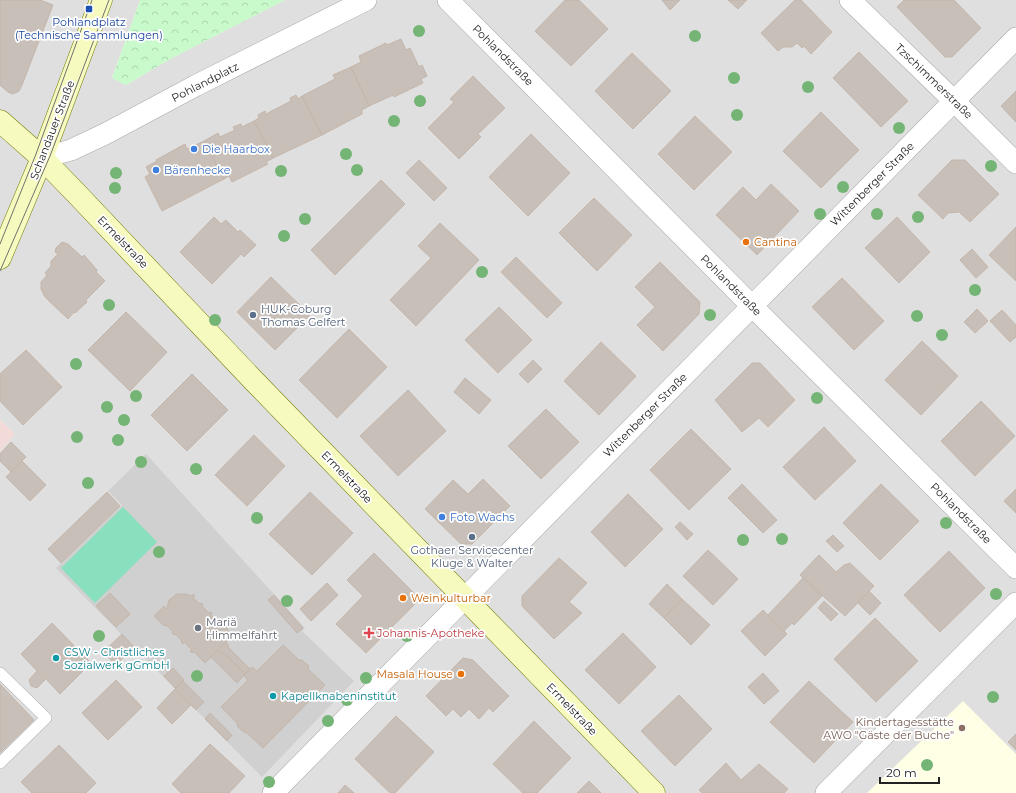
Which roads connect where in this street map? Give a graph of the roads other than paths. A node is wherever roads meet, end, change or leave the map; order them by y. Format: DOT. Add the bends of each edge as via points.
graph roads {
  1 [pos="101,0"];
  2 [pos="366,0"];
  3 [pos="448,0"];
  4 [pos="850,0"];
  5 [pos="1016,38"];
  6 [pos="954,101"];
  7 [pos="0,121"];
  8 [pos="42,158"];
  9 [pos="1016,163"];
  10 [pos="0,258"];
  11 [pos="752,306"];
  12 [pos="1016,568"];
  13 [pos="464,599"];
  14 [pos="1016,603"];
  15 [pos="0,673"];
  16 [pos="0,762"];
  17 [pos="273,793"];
  18 [pos="654,793"];
  19 [pos="826,793"];
  1 -- 8 [label="street, Schandauer Straße"];
  2 -- 8 [label="street, Pohlandplatz" via="105,134 71,150"];
  3 -- 11 [label="street, Pohlandstraße"];
  4 -- 6 [label="street, Tzschimmerstraße"];
  5 -- 6 [label="street, Wittenberger Straße"];
  6 -- 9 [label="street, Tzschimmerstraße"];
  6 -- 11 [label="street, Wittenberger Straße"];
  7 -- 8 [label="street, Ermelstraße"];
  8 -- 10 [label="street, Schandauer Straße"];
  8 -- 13 [label="street, Ermelstraße"];
  11 -- 12 [label="street, Pohlandstraße"];
  11 -- 13 [label="street, Wittenberger Straße"];
  13 -- 17 [label="street, Wittenberger Straße"];
  13 -- 18 [label="street, Ermelstraße"];
  14 -- 19 [label="street"];
  15 -- 16 [label="lane" via="46,718"];
}
